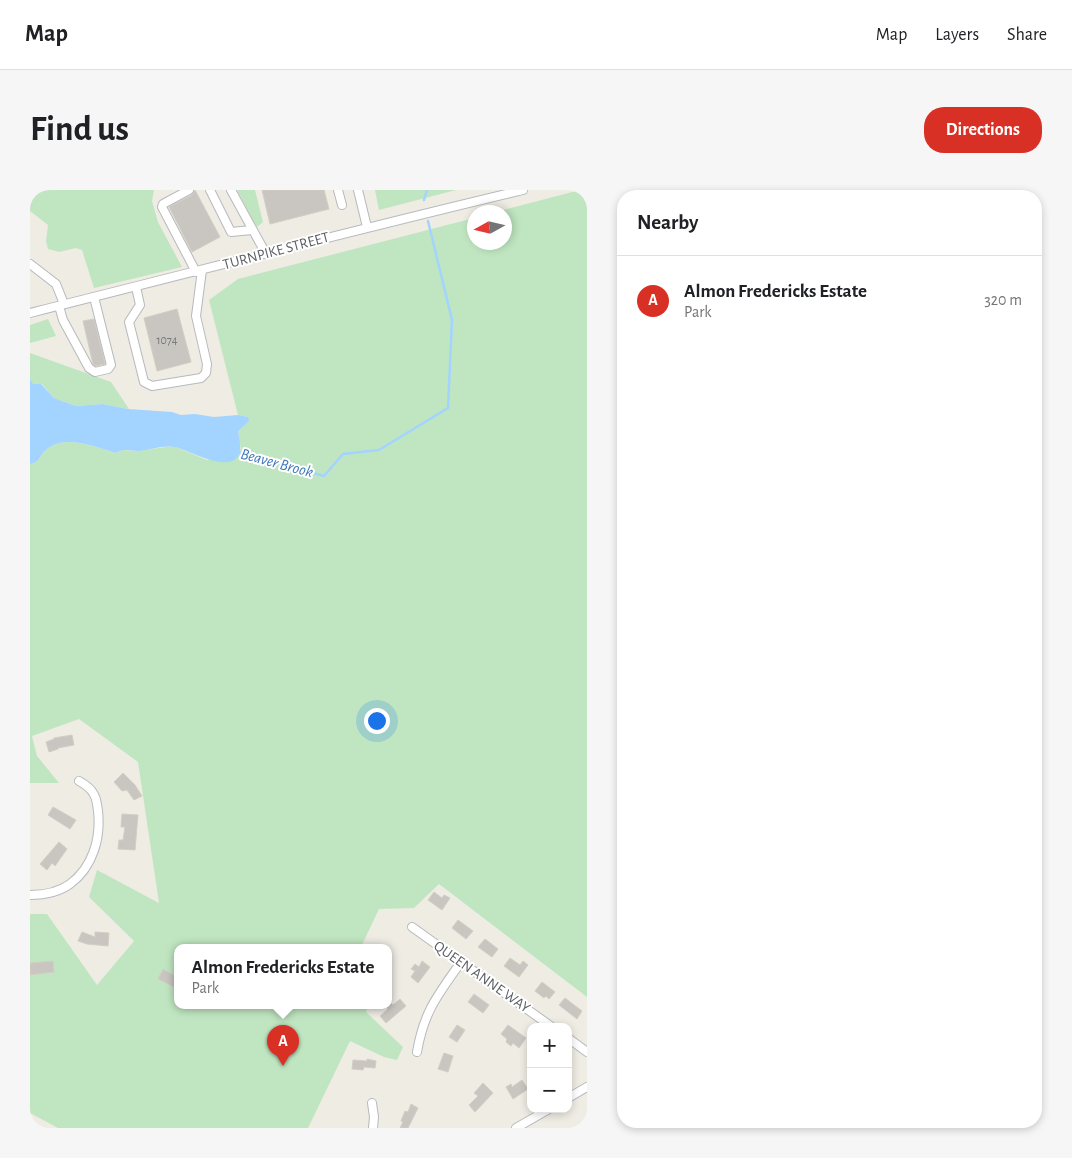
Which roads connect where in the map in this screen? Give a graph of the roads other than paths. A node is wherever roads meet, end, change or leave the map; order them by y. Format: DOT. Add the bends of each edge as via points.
graph roads {
  1 [pos="189,190"];
  2 [pos="210,190"];
  3 [pos="231,190"];
  4 [pos="338,190"];
  5 [pos="358,190"];
  6 [pos="523,190"];
  7 [pos="342,205"];
  8 [pos="367,227"];
  9 [pos="252,230"];
  10 [pos="266,254"];
  11 [pos="30,264"];
  12 [pos="199,271"];
  13 [pos="136,287"];
  14 [pos="94,297"];
  15 [pos="62,305"];
  16 [pos="30,313"];
  17 [pos="79,781"];
  18 [pos="30,895"];
  19 [pos="412,927"];
  20 [pos="461,962"];
  21 [pos="546,1023"];
  22 [pos="572,1041"];
  23 [pos="417,1052"];
  24 [pos="587,1052"];
  25 [pos="587,1087"];
  26 [pos="572,1096"];
  27 [pos="372,1103"];
  28 [pos="542,1113"];
  29 [pos="373,1128"];
  30 [pos="516,1128"];
  1 -- 12 [label="street" via="162,207"];
  2 -- 9 [label="street" via="231,232"];
  3 -- 9 [label="street"];
  4 -- 7 [label="street"];
  5 -- 8 [label="street"];
  6 -- 8 [label="street, TURNPIKE STREET"];
  8 -- 10 [label="street, TURNPIKE STREET"];
  9 -- 10 [label="street"];
  10 -- 12 [label="street, TURNPIKE STREET"];
  11 -- 15 [label="street" via="56,284"];
  12 -- 13 [label="street, TURNPIKE STREET"];
  12 -- 13 [label="street" via="196,316 207,364 206,373 201,378 152,386 144,382 129,322 140,305"];
  13 -- 14 [label="street, TURNPIKE STREET"];
  14 -- 15 [label="street, TURNPIKE STREET"];
  14 -- 15 [label="street" via="111,365 108,370 95,372 89,368 63,320"];
  15 -- 16 [label="street, TURNPIKE STREET"];
  17 -- 18 [label="street" via="90,787 95,796 98,824 93,852 81,874 69,885 54,892"];
  19 -- 20 [label="street, QUEEN ANNE WAY"];
  20 -- 21 [label="street, QUEEN ANNE WAY"];
  20 -- 23 [label="street" via="429,1009"];
  22 -- 24 [label="street"];
  25 -- 26 [label="street"];
  27 -- 29 [label="street"];
  28 -- 30 [label="street"];
}
